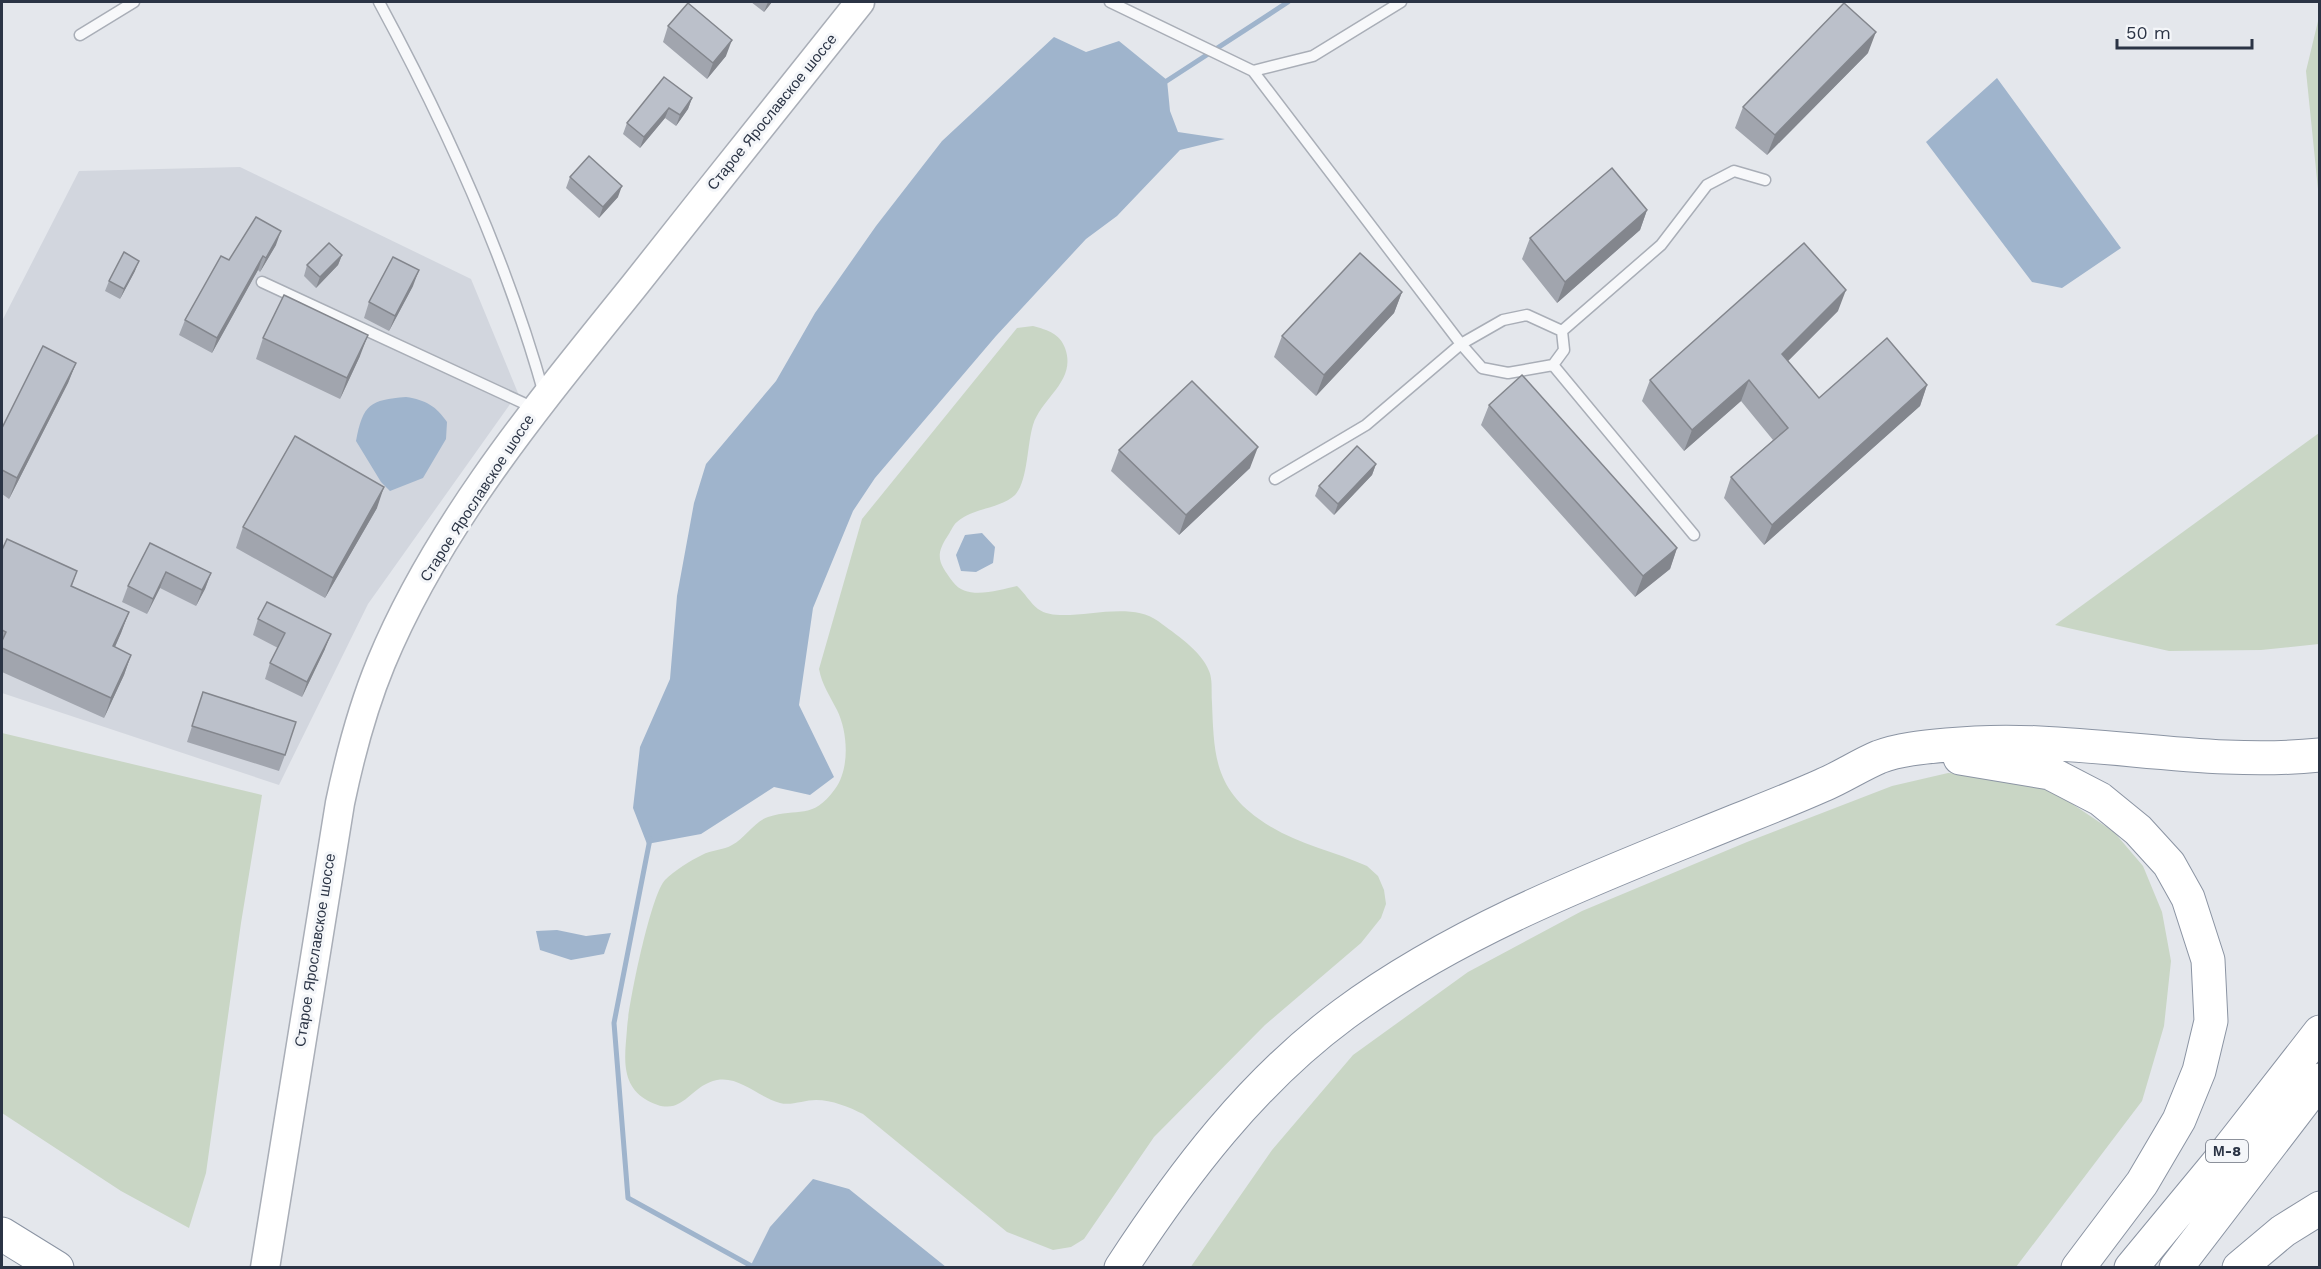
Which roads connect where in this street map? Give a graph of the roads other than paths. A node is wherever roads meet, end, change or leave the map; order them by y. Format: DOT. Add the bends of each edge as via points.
graph roads {
  1 [pos="134,2"];
  2 [pos="379,2"];
  3 [pos="860,2"];
  4 [pos="1110,2"];
  5 [pos="1401,2"];
  6 [pos="80,35"];
  7 [pos="1253,71"];
  8 [pos="1765,180"];
  9 [pos="262,282"];
  10 [pos="1562,332"];
  11 [pos="1461,344"];
  12 [pos="1553,365"];
  13 [pos="541,403"];
  14 [pos="1275,479"];
  15 [pos="1694,535"];
  16 [pos="2319,755"];
  17 [pos="1826,784"];
  18 [pos="2319,1032"];
  19 [pos="2319,1080"];
  20 [pos="2319,1208"];
  21 [pos="2,1234"];
  22 [pos="57,1268"];
  23 [pos="265,1268"];
  24 [pos="1121,1268"];
  25 [pos="2078,1268"];
  26 [pos="2132,1268"];
  27 [pos="2176,1268"];
  28 [pos="2239,1268"];
  1 -- 6 [label="lane"];
  2 -- 13 [label="lane" via="440,118 524,320"];
  3 -- 13 [label="main road, Старое Ярославское шоссе"];
  4 -- 7 [label="lane"];
  5 -- 7 [label="lane" via="1313,56"];
  7 -- 11 [label="lane"];
  8 -- 10 [label="lane" via="1734,171 1707,185 1661,245"];
  9 -- 13 [label="lane"];
  10 -- 11 [label="lane" via="1527,315 1503,320"];
  10 -- 12 [label="lane" via="1564,350"];
  11 -- 12 [label="lane" via="1482,368 1508,374"];
  11 -- 14 [label="lane" via="1366,425"];
  12 -- 15 [label="lane"];
  13 -- 23 [label="main road, Старое Ярославское шоссе" via="473,498 421,583 385,654 361,716 329,861"];
  16 -- 17 [label="highway" via="2206,757 2057,744 1972,743 1880,757"];
  17 -- 24 [label="highway" via="1486,928 1412,969 1344,1014 1260,1088 1225,1125"];
  17 -- 25 [label="highway" via="1965,757 2050,773 2100,799 2138,830 2169,864 2188,898 2208,960 2211,1021 2199,1071 2179,1120 2142,1183"];
  18 -- 26 [label="highway, М-8"];
  19 -- 27 [label="highway, М-8"];
  20 -- 28 [label="highway" via="2283,1231"];
  21 -- 22 [label="highway"];
}
